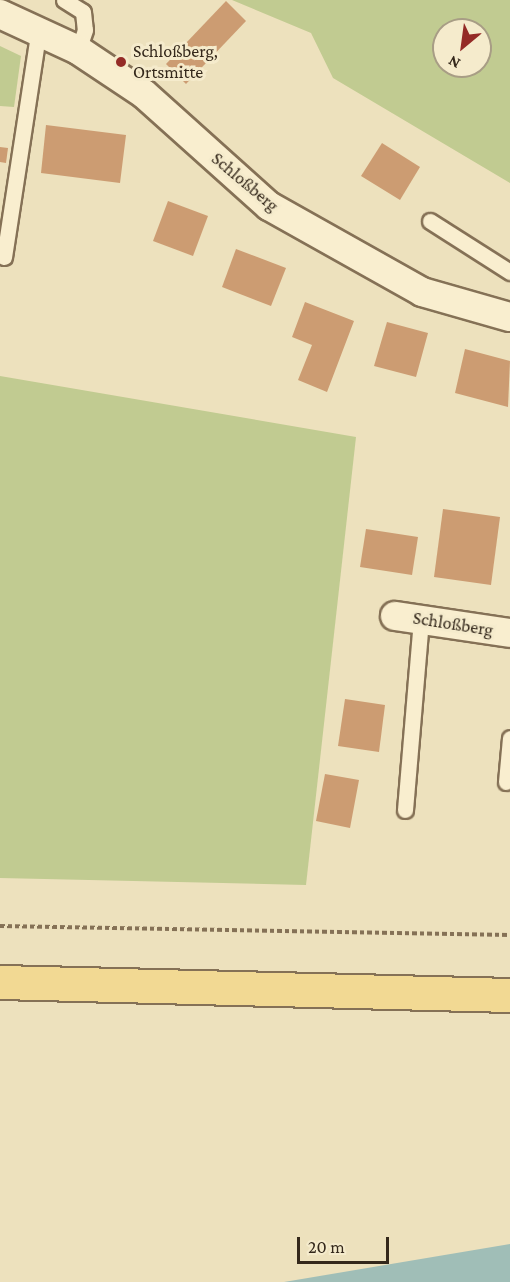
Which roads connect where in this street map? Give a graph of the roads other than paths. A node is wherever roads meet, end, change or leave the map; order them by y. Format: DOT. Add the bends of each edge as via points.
graph roads {
  1 [pos="64,0"];
  2 [pos="0,14"];
  3 [pos="39,29"];
  4 [pos="78,50"];
  5 [pos="430,221"];
  6 [pos="4,257"];
  7 [pos="510,272"];
  8 [pos="510,316"];
  9 [pos="408,617"];
  10 [pos="510,633"];
  11 [pos="510,738"];
  12 [pos="506,782"];
  13 [pos="405,810"];
  14 [pos="0,982"];
  15 [pos="510,994"];
  1 -- 4 [label="lane" via="82,12 85,30"];
  2 -- 3 [label="street, Schloßberg"];
  3 -- 4 [label="street, Schloßberg"];
  3 -- 6 [label="lane"];
  4 -- 8 [label="street, Schloßberg" via="144,94 269,206 422,292"];
  5 -- 7 [label="lane"];
  9 -- 10 [label="street, Schloßberg"];
  9 -- 13 [label="lane"];
  11 -- 12 [label="lane"];
  14 -- 15 [label="main road"];
}
